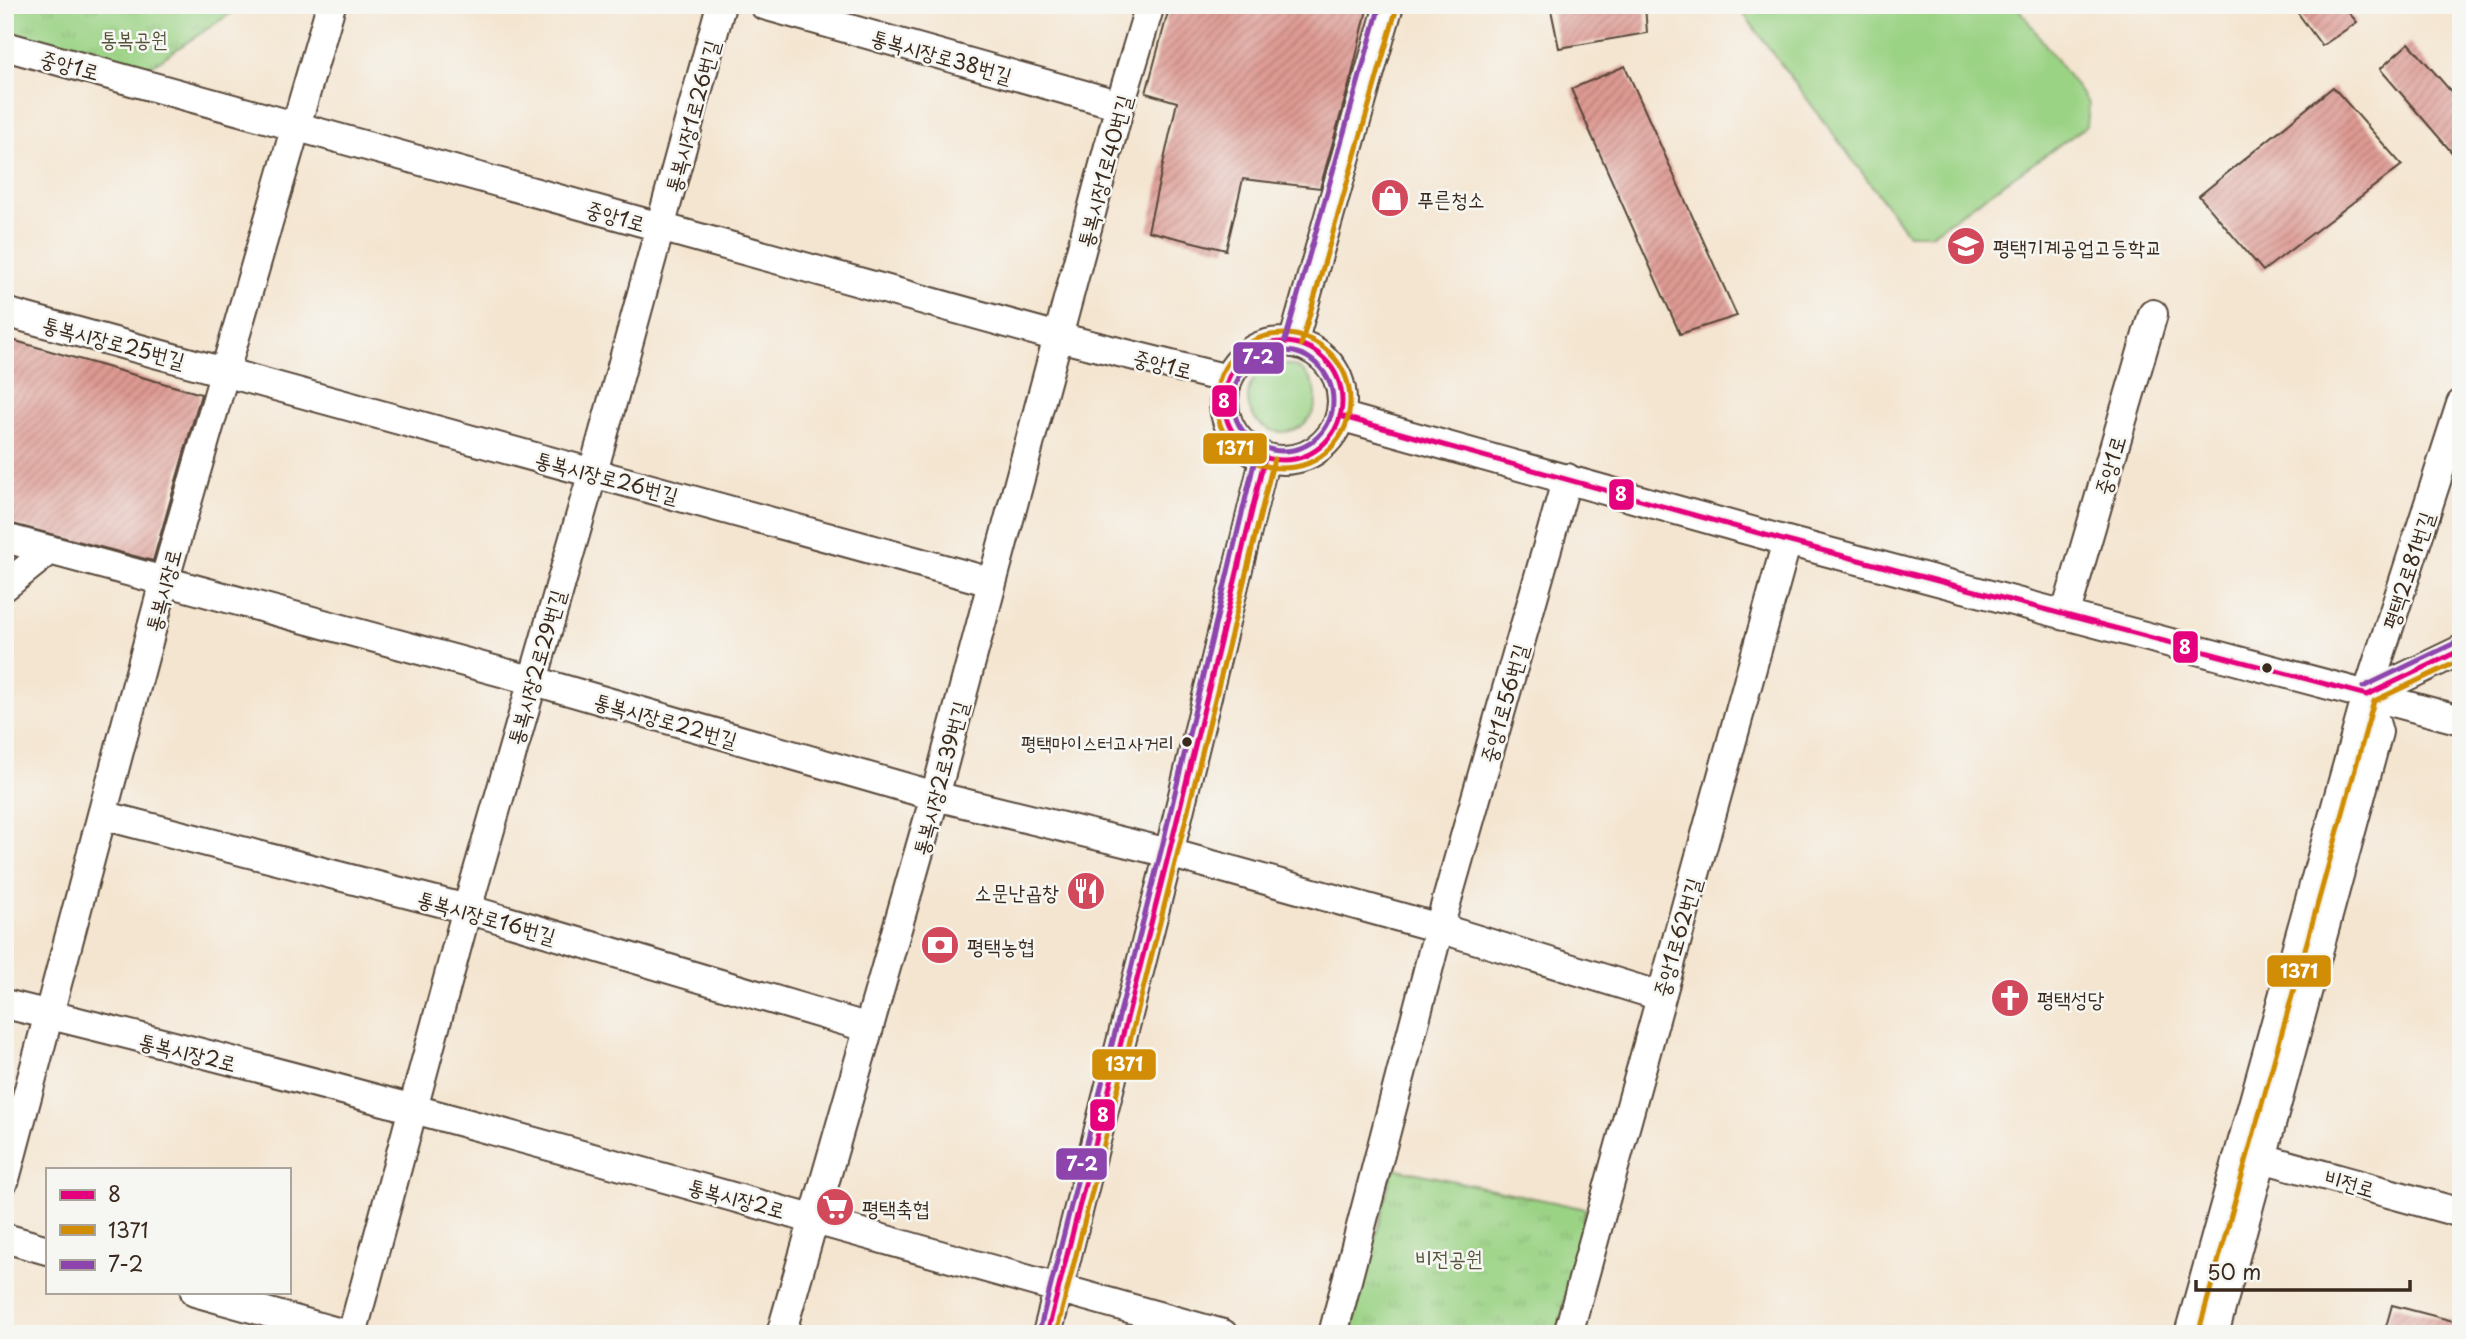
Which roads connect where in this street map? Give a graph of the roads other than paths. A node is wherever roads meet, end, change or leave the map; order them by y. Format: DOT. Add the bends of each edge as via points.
graph roads {
  1 [pos="331,5"];
  2 [pos="721,5"];
  3 [pos="764,5"];
  4 [pos="1150,5"];
  5 [pos="1389,5"];
  6 [pos="5,46"];
  7 [pos="1120,105"];
  8 [pos="298,125"];
  9 [pos="660,227"];
  10 [pos="5,312"];
  11 [pos="2153,314"];
  12 [pos="1058,337"];
  13 [pos="1293,343"];
  14 [pos="224,371"];
  15 [pos="1228,379"];
  16 [pos="2461,404"];
  17 [pos="1340,416"];
  18 [pos="1265,457"];
  19 [pos="593,472"];
  20 [pos="1567,478"];
  21 [pos="5,538"];
  22 [pos="1787,541"];
  23 [pos="50,550"];
  24 [pos="164,582"];
  25 [pos="991,582"];
  26 [pos="5,586"];
  27 [pos="2065,616"];
  28 [pos="2461,650"];
  29 [pos="531,680"];
  30 [pos="2367,695"];
  31 [pos="2461,720"];
  32 [pos="935,796"];
  33 [pos="102,815"];
  34 [pos="1169,853"];
  35 [pos="467,909"];
  36 [pos="1439,928"];
  37 [pos="1660,996"];
  38 [pos="5,1004"];
  39 [pos="48,1015"];
  40 [pos="869,1028"];
  41 [pos="412,1108"];
  42 [pos="2251,1155"];
  43 [pos="5,1179"];
  44 [pos="2461,1213"];
  45 [pos="815,1218"];
  46 [pos="5,1238"];
  47 [pos="46,1250"];
  48 [pos="1059,1289"];
  49 [pos="202,1294"];
  50 [pos="344,1334"];
  51 [pos="352,1334"];
  52 [pos="781,1334"];
  53 [pos="1047,1334"];
  54 [pos="1223,1334"];
  55 [pos="1333,1334"];
  56 [pos="1568,1334"];
  57 [pos="2189,1334"];
  58 [pos="2214,1334"];
  1 -- 8 [label="street, 통복시장로"];
  2 -- 9 [label="street, 통복시장1로26번길"];
  3 -- 7 [label="street, 통복시장로38번길"];
  4 -- 7 [label="street, 통복시장1로40번길"];
  5 -- 13 [label="street"];
  6 -- 8 [label="street, 중앙1로"];
  7 -- 12 [label="street, 통복시장1로40번길"];
  8 -- 9 [label="street, 중앙1로"];
  8 -- 14 [label="street, 통복시장로"];
  9 -- 12 [label="street, 중앙1로"];
  9 -- 19 [label="street, 통복시장2로29번길"];
  10 -- 14 [label="street, 통복시장로25번길"];
  11 -- 27 [label="street, 중앙1로"];
  12 -- 15 [label="street, 중앙1로"];
  12 -- 25 [label="street, 통복시장2로39번길"];
  13 -- 15 [label="street" via="1261,346 1236,365"];
  13 -- 17 [label="street" via="1315,352 1332,369 1340,384"];
  14 -- 19 [label="street, 통복시장로26번길"];
  14 -- 24 [label="street, 통복시장로"];
  15 -- 18 [label="street" via="1224,394 1230,426 1250,450"];
  16 -- 30 [label="street, 평택2로81번길"];
  17 -- 18 [label="street" via="1334,431 1311,452 1280,460"];
  17 -- 20 [label="street"];
  18 -- 34 [label="street"];
  19 -- 25 [label="street, 통복시장로26번길"];
  19 -- 29 [label="street, 통복시장2로29번길"];
  20 -- 22 [label="street"];
  20 -- 36 [label="street, 중앙1로56번길"];
  21 -- 23 [label="street, 통복시장로22번길"];
  22 -- 27 [label="street"];
  22 -- 37 [label="street, 중앙1로62번길"];
  23 -- 24 [label="street, 통복시장로22번길"];
  23 -- 26 [label="street"];
  24 -- 29 [label="street, 통복시장로22번길"];
  24 -- 33 [label="street, 통복시장로"];
  25 -- 32 [label="street, 통복시장2로39번길"];
  27 -- 30 [label="street"];
  28 -- 30 [label="street"];
  29 -- 32 [label="street, 통복시장로22번길"];
  29 -- 35 [label="street, 통복시장2로29번길"];
  30 -- 31 [label="street"];
  30 -- 42 [label="street, 평택2로81번길"];
  32 -- 34 [label="street, 통복시장로22번길"];
  32 -- 40 [label="street, 통복시장2로39번길"];
  33 -- 35 [label="street, 통복시장로16번길"];
  33 -- 39 [label="street, 통복시장로"];
  34 -- 36 [label="street"];
  34 -- 48 [label="street"];
  35 -- 40 [label="street, 통복시장로16번길"];
  35 -- 41 [label="street, 통복시장2로29번길"];
  36 -- 37 [label="street"];
  36 -- 55 [label="street, 중앙1로56번길"];
  37 -- 56 [label="street, 중앙1로62번길"];
  38 -- 39 [label="street, 통복시장2로"];
  39 -- 41 [label="street, 통복시장2로"];
  39 -- 43 [label="street, 통복시장로"];
  40 -- 45 [label="street, 통복시장2로39번길"];
  41 -- 45 [label="street, 통복시장2로"];
  41 -- 51 [label="street"];
  42 -- 44 [label="street, 비전로"];
  42 -- 57 [label="street"];
  42 -- 58 [label="street"];
  45 -- 48 [label="street, 통복시장2로"];
  45 -- 52 [label="street, 통복시장2로39번길"];
  46 -- 47 [label="street"];
  48 -- 53 [label="street"];
  48 -- 54 [label="street, 통복시장2로"];
  49 -- 50 [label="street"];
}
